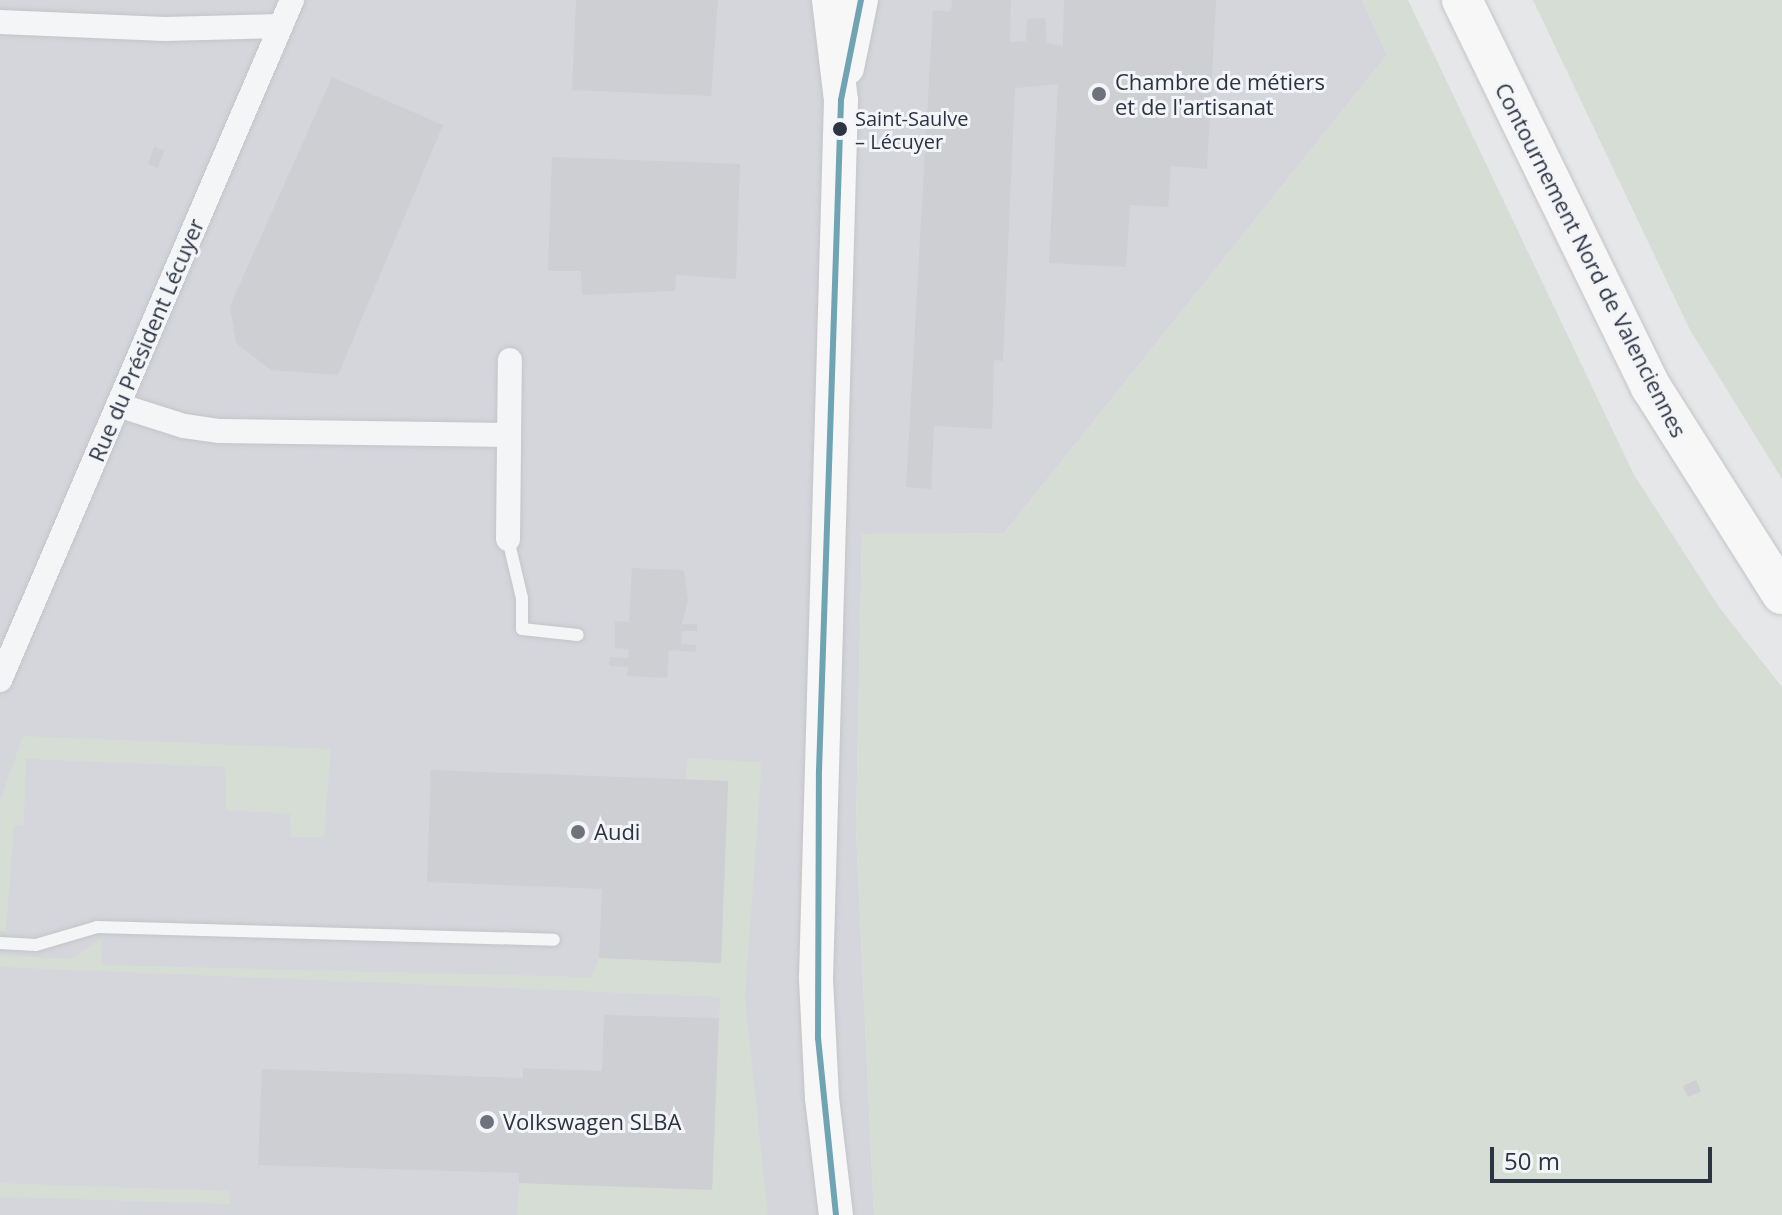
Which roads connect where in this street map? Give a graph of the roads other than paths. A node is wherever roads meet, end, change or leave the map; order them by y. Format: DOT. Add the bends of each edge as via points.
graph roads {
  1 [pos="292,0"];
  2 [pos="829,0"];
  3 [pos="861,0"];
  4 [pos="1462,0"];
  5 [pos="0,22"];
  6 [pos="281,26"];
  7 [pos="841,100"];
  8 [pos="510,360"];
  9 [pos="118,405"];
  10 [pos="509,435"];
  11 [pos="508,539"];
  12 [pos="1782,594"];
  13 [pos="578,635"];
  14 [pos="0,680"];
  15 [pos="554,940"];
  16 [pos="0,943"];
  17 [pos="836,1215"];
  1 -- 6 [label="street, Rue du Président Lécuyer"];
  2 -- 7 [label="street"];
  3 -- 7 [label="street"];
  4 -- 12 [label="main road, Contournement Nord de Valenciennes" via="1656,397"];
  5 -- 6 [label="street" via="165,29"];
  6 -- 9 [label="street, Rue du Président Lécuyer"];
  7 -- 17 [label="street" via="816,941 822,1098"];
  8 -- 10 [label="street"];
  9 -- 10 [label="street" via="184,426 220,431"];
  9 -- 14 [label="street, Rue du Président Lécuyer"];
  10 -- 11 [label="street"];
  11 -- 13 [label="lane" via="522,598 522,629"];
  15 -- 16 [label="lane" via="97,927 36,945"];
}
